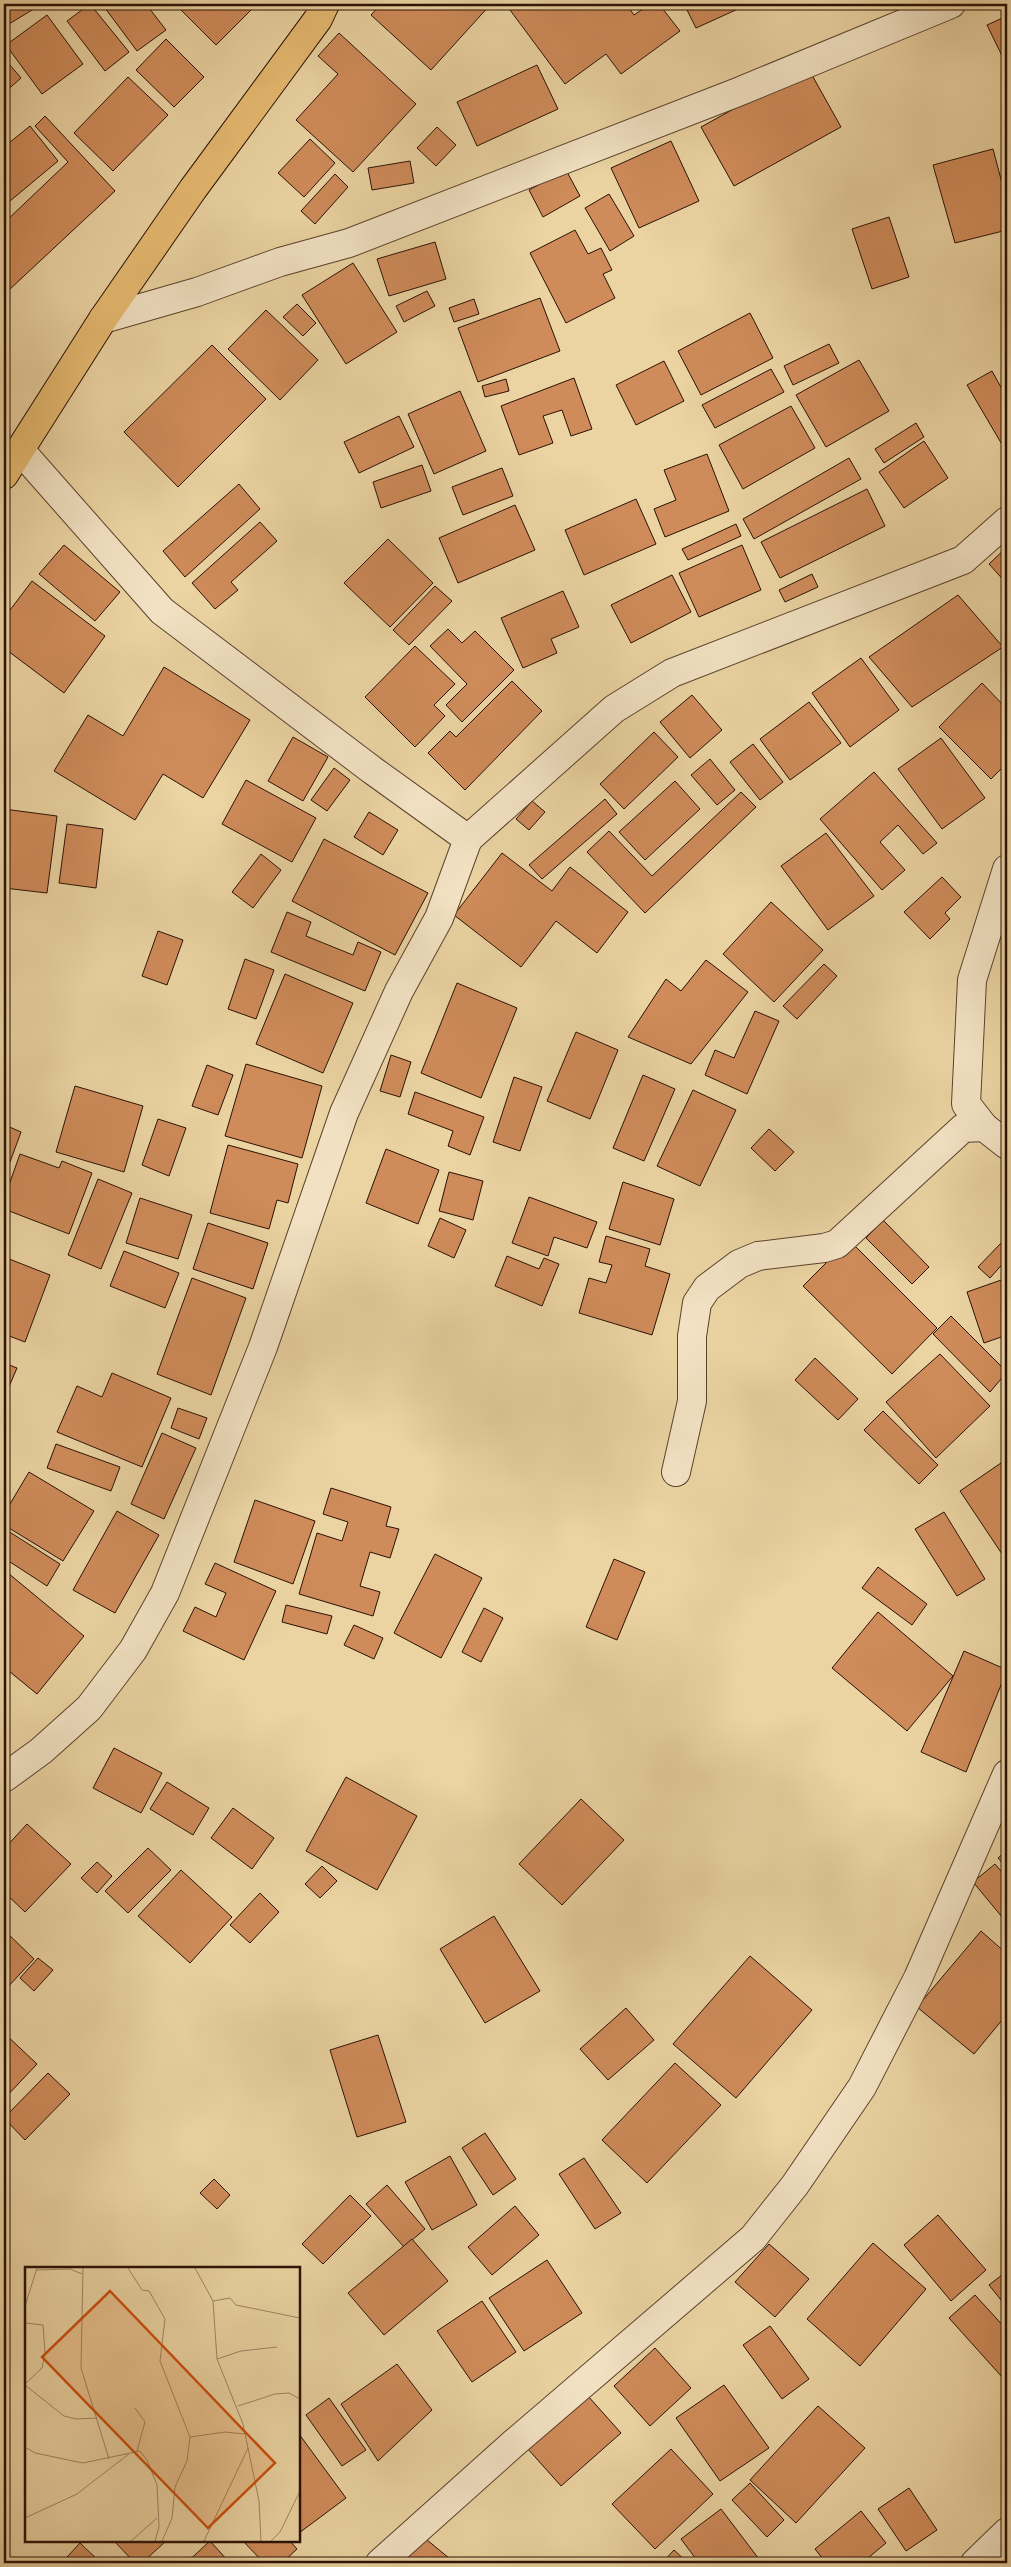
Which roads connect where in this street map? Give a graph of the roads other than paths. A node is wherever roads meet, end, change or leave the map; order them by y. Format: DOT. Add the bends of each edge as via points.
graph roads {
  1 [pos="325,4"];
  2 [pos="951,4"];
  3 [pos="102,319"];
  4 [pos="20,450"];
  5 [pos="4,476"];
  6 [pos="1007,521"];
  7 [pos="468,839"];
  8 [pos="1007,869"];
  9 [pos="984,1127"];
  10 [pos="1007,1145"];
  11 [pos="676,1472"];
  12 [pos="1007,1774"];
  13 [pos="4,1778"];
  14 [pos="1007,2532"];
  15 [pos="380,2563"];
  16 [pos="975,2563"];
  1 -- 3 [label="main road"];
  2 -- 3 [label="street" via="738,92 349,243"];
  3 -- 4 [label="main road"];
  4 -- 5 [label="main road"];
  4 -- 7 [label="street" via="162,611"];
  6 -- 7 [label="street" via="963,560 672,672 614,709"];
  7 -- 13 [label="street" via="439,918 399,991 344,1113 263,1346 165,1593 133,1650 89,1708 41,1751"];
  8 -- 9 [label="street" via="972,980 966,1104"];
  9 -- 10 [label="street"];
  9 -- 11 [label="street" via="964,1128 837,1244 758,1256 739,1264 707,1288 697,1303 692,1336 692,1401"];
  12 -- 15 [label="street" via="918,1978 862,2087 771,2216 753,2238 514,2442"];
  14 -- 16 [label="street"];
}
